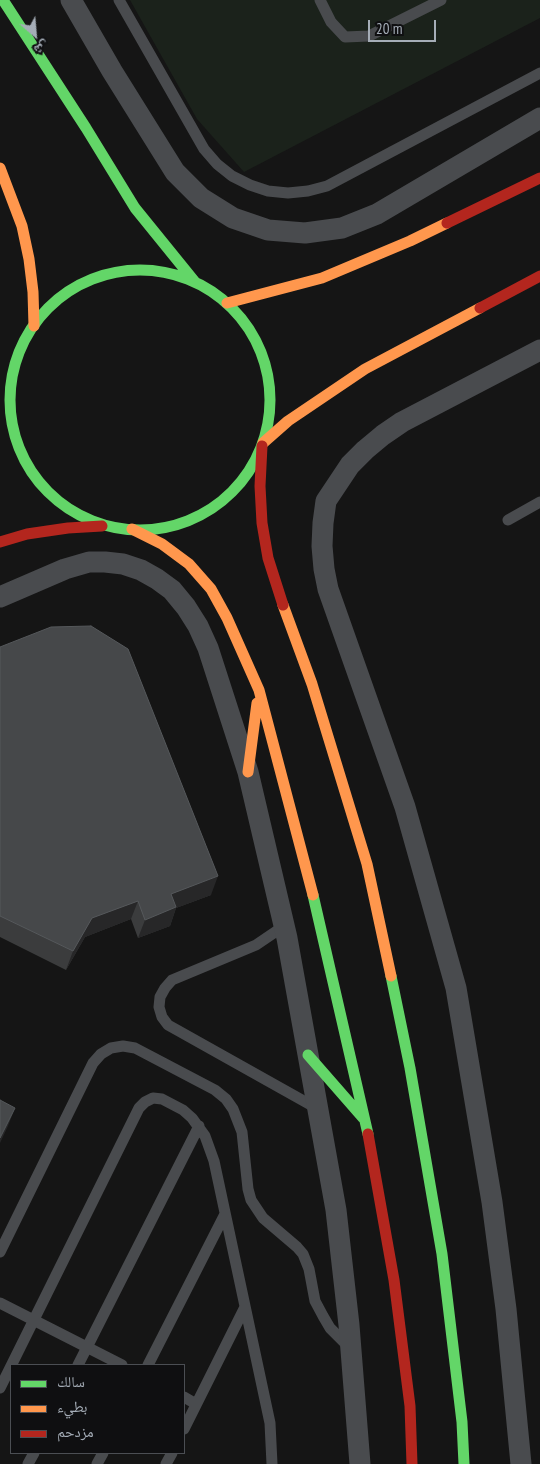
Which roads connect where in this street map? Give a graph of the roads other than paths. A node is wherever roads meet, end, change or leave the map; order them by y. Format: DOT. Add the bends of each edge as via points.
graph roads {
  1 [pos="3,0"];
  2 [pos="71,0"];
  3 [pos="119,0"];
  4 [pos="320,0"];
  5 [pos="441,0"];
  6 [pos="540,73"];
  7 [pos="540,118"];
  8 [pos="0,168"];
  9 [pos="540,178"];
  10 [pos="537,281"];
  11 [pos="195,282"];
  12 [pos="227,303"];
  13 [pos="34,326"];
  14 [pos="540,350"];
  15 [pos="10,398"];
  16 [pos="0,414"];
  17 [pos="262,444"];
  18 [pos="540,502"];
  19 [pos="508,520"];
  20 [pos="109,526"];
  21 [pos="132,529"];
  22 [pos="0,542"];
  23 [pos="0,597"];
  24 [pos="259,690"];
  25 [pos="248,772"];
  26 [pos="284,926"];
  27 [pos="308,1055"];
  28 [pos="318,1108"];
  29 [pos="366,1122"];
  30 [pos="199,1126"];
  31 [pos="225,1214"];
  32 [pos="0,1252"];
  33 [pos="0,1303"];
  34 [pos="245,1307"];
  35 [pos="34,1320"];
  36 [pos="87,1348"];
  37 [pos="351,1349"];
  38 [pos="12,1364"];
  39 [pos="79,1364"];
  40 [pos="120,1364"];
  41 [pos="149,1364"];
  42 [pos="10,1368"];
  43 [pos="0,1388"];
  44 [pos="185,1398"];
  45 [pos="196,1404"];
  46 [pos="185,1427"];
  47 [pos="272,1464"];
  48 [pos="360,1464"];
  49 [pos="412,1464"];
  50 [pos="464,1464"];
  51 [pos="521,1464"];
  1 -- 11 [label="street" via="136,208"];
  2 -- 7 [label="street" via="175,172 202,198 233,218 268,230 305,233 342,228 377,214"];
  3 -- 6 [label="lane" via="204,149 232,176 268,191 288,193 327,186"];
  4 -- 5 [label="lane" via="331,22 345,37 369,36"];
  8 -- 13 [label="street" via="12,195 25,242 33,292"];
  9 -- 12 [label="street" via="410,241 322,278"];
  10 -- 17 [label="street" via="365,370 288,421"];
  11 -- 12 [label="street"];
  11 -- 13 [label="street" via="156,271 136,270 107,275 62,297"];
  12 -- 17 [label="street" via="252,332 266,367 270,405"];
  13 -- 15 [label="street" via="17,360"];
  14 -- 51 [label="street" via="402,422 365,450 350,465 326,500 322,546 328,589 405,807 456,988 492,1202"];
  15 -- 16 [label="street"];
  15 -- 20 [label="street" via="11,418 22,454 43,486 73,511"];
  17 -- 21 [label="street" via="241,481 211,508 173,525"];
  17 -- 50 [label="street" via="260,486 268,558 312,684 367,864 410,1068 442,1254"];
  18 -- 19 [label="lane"];
  20 -- 21 [label="street"];
  20 -- 22 [label="street" via="27,534"];
  21 -- 24 [label="street" via="162,544 189,564 211,589"];
  23 -- 25 [label="street" via="89,562 123,564 157,578 172,590 198,626"];
  24 -- 25 [label="street"];
  24 -- 29 [label="street" via="318,915"];
  25 -- 26 [label="street"];
  26 -- 27 [label="street"];
  26 -- 28 [label="lane" via="256,945 172,980 162,992 160,1007 168,1025"];
  27 -- 28 [label="street"];
  27 -- 29 [label="street"];
  28 -- 37 [label="street" via="336,1210"];
  29 -- 49 [label="street" via="394,1280 410,1406"];
  30 -- 31 [label="lane" via="212,1155"];
  30 -- 35 [label="lane" via="183,1110 162,1099 153,1098 139,1108"];
  30 -- 36 [label="lane"];
  31 -- 34 [label="lane"];
  31 -- 41 [label="lane"];
  32 -- 37 [label="lane" via="94,1062 112,1048 134,1048 215,1090 234,1109 242,1132 251,1200 262,1218 303,1254 315,1301 330,1328"];
  33 -- 35 [label="lane"];
  34 -- 45 [label="lane"];
  34 -- 47 [label="lane" via="270,1423"];
  35 -- 36 [label="lane"];
  35 -- 38 [label="lane"];
  36 -- 39 [label="lane"];
  36 -- 40 [label="lane"];
  37 -- 48 [label="street"];
  42 -- 43 [label="lane"];
  44 -- 45 [label="lane"];
  45 -- 46 [label="lane"];
}
